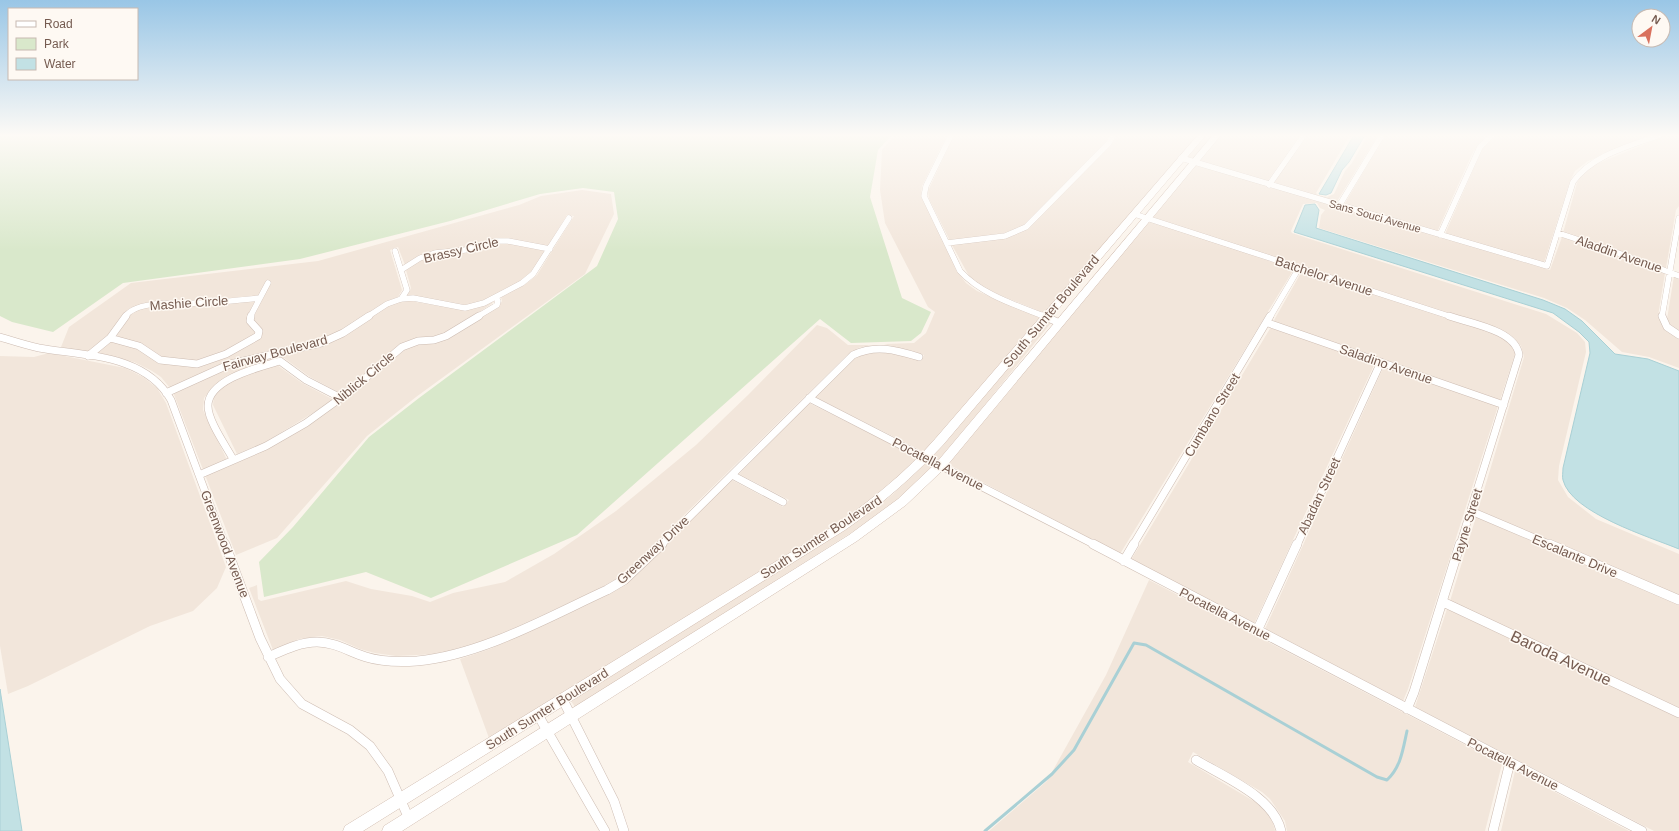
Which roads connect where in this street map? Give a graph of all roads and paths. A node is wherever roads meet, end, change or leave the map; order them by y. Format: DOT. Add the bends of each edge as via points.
graph roads {
  1 [pos="932,174"];
  2 [pos="1079,174"];
  3 [pos="1168,174"];
  4 [pos="1184,174"];
  5 [pos="1234,174"];
  6 [pos="1276,174"];
  7 [pos="1359,174"];
  8 [pos="1468,174"];
  9 [pos="1577,174"];
  10 [pos="1269,184"];
  11 [pos="1339,206"];
  12 [pos="1134,214"];
  13 [pos="569,218"];
  14 [pos="1147,218"];
  15 [pos="1679,218"];
  16 [pos="1678,228"];
  17 [pos="1558,233"];
  18 [pos="1440,235"];
  19 [pos="947,243"];
  20 [pos="550,249"];
  21 [pos="395,251"];
  22 [pos="1300,268"];
  23 [pos="401,270"];
  24 [pos="1670,272"];
  25 [pos="1679,276"];
  26 [pos="268,283"];
  27 [pos="496,297"];
  28 [pos="260,298"];
  29 [pos="401,299"];
  30 [pos="1046,317"];
  31 [pos="1060,323"];
  32 [pos="1268,323"];
  33 [pos="1679,335"];
  34 [pos="0,337"];
  35 [pos="110,338"];
  36 [pos="1513,341"];
  37 [pos="226,354"];
  38 [pos="88,356"];
  39 [pos="919,356"];
  40 [pos="249,359"];
  41 [pos="1381,362"];
  42 [pos="230,364"];
  43 [pos="253,369"];
  44 [pos="166,393"];
  45 [pos="341,398"];
  46 [pos="809,398"];
  47 [pos="1504,405"];
  48 [pos="926,457"];
  49 [pos="233,459"];
  50 [pos="941,465"];
  51 [pos="199,475"];
  52 [pos="732,475"];
  53 [pos="782,502"];
  54 [pos="1471,511"];
  55 [pos="1124,561"];
  56 [pos="1679,600"];
  57 [pos="1443,602"];
  58 [pos="1257,631"];
  59 [pos="268,657"];
  60 [pos="563,700"];
  61 [pos="1407,709"];
  62 [pos="1679,713"];
  63 [pos="538,715"];
  64 [pos="572,716"];
  65 [pos="548,731"];
  66 [pos="1196,760"];
  67 [pos="1510,762"];
  68 [pos="401,799"];
  69 [pos="409,819"];
  70 [pos="350,831"];
  71 [pos="389,831"];
  72 [pos="605,831"];
  73 [pos="624,831"];
  74 [pos="1281,831"];
  75 [pos="1493,831"];
  76 [pos="1642,831"];
  1 -- 19 [label="street" via="924,191"];
  2 -- 19 [label="street" via="1026,227 1005,236"];
  3 -- 12 [label="main road, South Sumter Boulevard"];
  4 -- 14 [label="main road, South Sumter Boulevard"];
  5 -- 10 [label="street, Sans Souci Avenue"];
  6 -- 10 [label="street"];
  7 -- 11 [label="street"];
  8 -- 18 [label="street"];
  9 -- 17 [label="street"];
  10 -- 11 [label="street, Sans Souci Avenue"];
  11 -- 18 [label="street, Sans Souci Avenue"];
  12 -- 14 [label="street, Batchelor Avenue"];
  12 -- 30 [label="main road, South Sumter Boulevard"];
  13 -- 20 [label="street"];
  14 -- 22 [label="street, Batchelor Avenue"];
  14 -- 31 [label="main road, South Sumter Boulevard"];
  15 -- 16 [label="street"];
  16 -- 24 [label="street"];
  17 -- 18 [label="street, Sans Souci Avenue" via="1547,266"];
  17 -- 24 [label="street, Aladdin Avenue"];
  19 -- 30 [label="street" via="960,270 973,284 988,293"];
  20 -- 23 [label="street, Brassy Circle" via="496,241 465,250 435,253 420,258"];
  20 -- 27 [label="street, Niblick Circle" via="533,274"];
  21 -- 23 [label="street"];
  22 -- 32 [label="street, Cumbano Street"];
  22 -- 36 [label="street, Batchelor Avenue" via="1495,331"];
  23 -- 29 [label="street" via="407,290"];
  24 -- 25 [label="street, Aladdin Avenue"];
  24 -- 33 [label="street" via="1662,318 1668,327"];
  26 -- 28 [label="street"];
  27 -- 29 [label="street, Fairway Boulevard" via="480,305 465,308 413,298"];
  27 -- 45 [label="street, Niblick Circle" via="497,304 452,334 411,343 395,352"];
  28 -- 35 [label="street, Mashie Circle" via="201,303 176,302 140,307 127,314"];
  28 -- 37 [label="street" via="250,318 259,331 258,336"];
  29 -- 40 [label="street, Fairway Boulevard" via="387,304 348,330 321,343"];
  30 -- 31 [label="street"];
  30 -- 48 [label="main road, South Sumter Boulevard"];
  31 -- 50 [label="main road, South Sumter Boulevard"];
  32 -- 41 [label="street, Saladino Avenue"];
  32 -- 55 [label="street, Cumbano Street"];
  34 -- 38 [label="street, Greenwood Avenue" via="20,344"];
  35 -- 37 [label="street" via="139,346 156,358 166,361 198,364"];
  35 -- 38 [label="street, Mashie Circle"];
  36 -- 47 [label="street, Payne Street" via="1519,355"];
  37 -- 42 [label="street"];
  38 -- 44 [label="street, Greenwood Avenue" via="138,369 156,380"];
  39 -- 46 [label="street, Greenway Drive" via="879,347 859,351"];
  40 -- 42 [label="street, Fairway Boulevard"];
  40 -- 43 [label="street"];
  41 -- 47 [label="street, Saladino Avenue"];
  41 -- 58 [label="street, Abadan Street"];
  42 -- 44 [label="street, Fairway Boulevard"];
  43 -- 45 [label="street" via="280,361 306,380"];
  43 -- 49 [label="street" via="217,387 209,397 208,407"];
  44 -- 51 [label="street, Greenwood Avenue" via="171,400"];
  45 -- 49 [label="street, Niblick Circle" via="266,446"];
  46 -- 48 [label="street, Pocatella Avenue"];
  46 -- 52 [label="street, Greenway Drive"];
  47 -- 54 [label="street, Payne Street"];
  48 -- 50 [label="street, Pocatella Avenue"];
  48 -- 60 [label="main road, South Sumter Boulevard" via="888,492 847,523"];
  49 -- 51 [label="street, Niblick Circle"];
  50 -- 55 [label="street, Pocatella Avenue"];
  50 -- 64 [label="main road, South Sumter Boulevard" via="902,502 853,538"];
  51 -- 59 [label="street, Greenwood Avenue"];
  52 -- 53 [label="street"];
  52 -- 59 [label="street, Greenway Drive" via="624,580 489,644 452,656 416,662 372,659 319,641 298,644"];
  54 -- 56 [label="street, Escalante Drive"];
  54 -- 57 [label="street, Payne Street"];
  55 -- 58 [label="street, Pocatella Avenue"];
  57 -- 61 [label="street, Payne Street"];
  57 -- 62 [label="street, Baroda Avenue"];
  58 -- 61 [label="street, Pocatella Avenue"];
  59 -- 68 [label="street, Greenwood Avenue" via="277,676 295,698 347,728 370,746 384,765"];
  60 -- 63 [label="main road, South Sumter Boulevard"];
  60 -- 64 [label="street"];
  61 -- 67 [label="street, Pocatella Avenue"];
  63 -- 65 [label="street"];
  63 -- 68 [label="main road, South Sumter Boulevard"];
  64 -- 65 [label="main road, South Sumter Boulevard"];
  64 -- 73 [label="street" via="614,801"];
  65 -- 69 [label="main road, South Sumter Boulevard"];
  65 -- 72 [label="street"];
  66 -- 74 [label="street" via="1267,804 1278,818"];
  67 -- 75 [label="street"];
  67 -- 76 [label="street, Pocatella Avenue"];
  68 -- 69 [label="street, Greenwood Avenue"];
  68 -- 70 [label="main road, South Sumter Boulevard"];
  69 -- 71 [label="main road, South Sumter Boulevard"];
}
